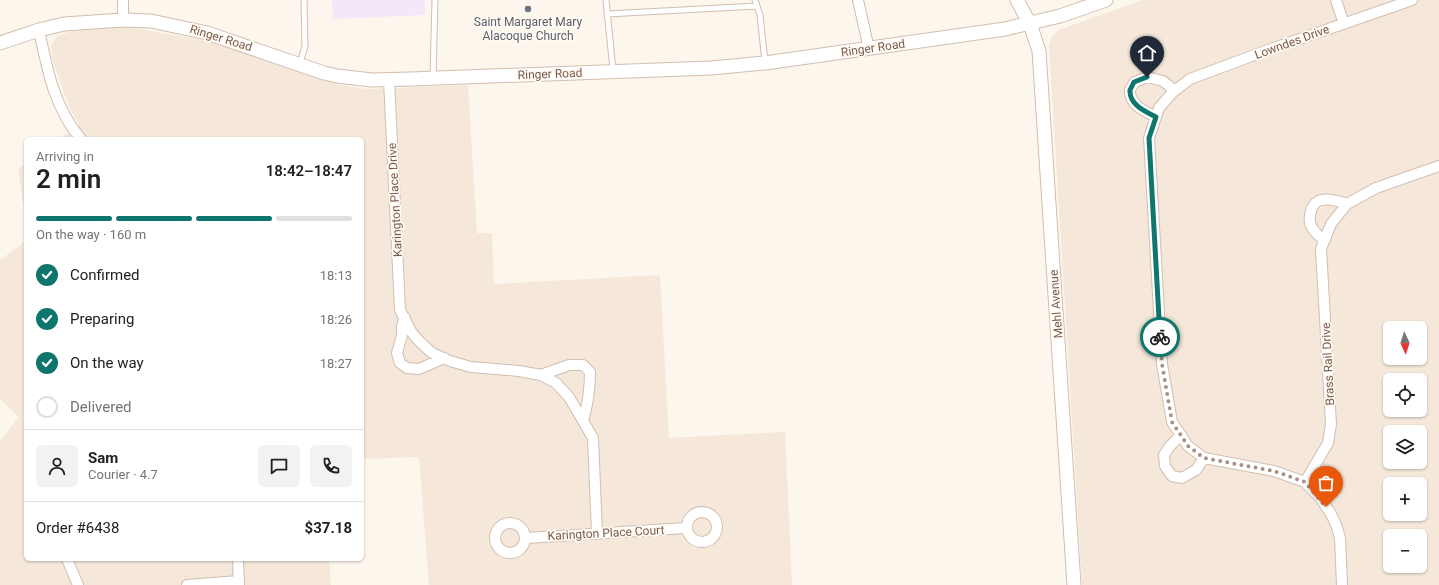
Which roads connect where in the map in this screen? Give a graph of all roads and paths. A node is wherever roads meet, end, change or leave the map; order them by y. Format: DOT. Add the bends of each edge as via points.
graph roads {
  1 [pos="123,0"];
  2 [pos="304,0"];
  3 [pos="435,0"];
  4 [pos="606,0"];
  5 [pos="755,0"];
  6 [pos="858,0"];
  7 [pos="1017,0"];
  8 [pos="1106,0"];
  9 [pos="1336,0"];
  10 [pos="1412,0"];
  11 [pos="757,6"];
  12 [pos="607,14"];
  13 [pos="123,20"];
  14 [pos="1030,24"];
  15 [pos="1344,24"];
  16 [pos="38,30"];
  17 [pos="0,43"];
  18 [pos="869,49"];
  19 [pos="765,63"];
  20 [pos="300,64"];
  21 [pos="613,71"];
  22 [pos="433,78"];
  23 [pos="389,80"];
  24 [pos="1174,90"];
  25 [pos="1156,117"];
  26 [pos="79,137"];
  27 [pos="1439,166"];
  28 [pos="1347,204"];
  29 [pos="1325,240"];
  30 [pos="405,318"];
  31 [pos="444,358"];
  32 [pos="541,375"];
  33 [pos="583,421"];
  34 [pos="1181,435"];
  35 [pos="1204,458"];
  36 [pos="1305,482"];
  37 [pos="686,528"];
  38 [pos="597,534"];
  39 [pos="526,538"];
  40 [pos="68,561"];
  41 [pos="238,561"];
  42 [pos="239,583"];
  43 [pos="78,585"];
  44 [pos="187,585"];
  45 [pos="1074,585"];
  46 [pos="1342,585"];
  1 -- 13 [label="street"];
  2 -- 20 [label="lane" via="305,46"];
  3 -- 22 [label="lane"];
  4 -- 12 [label="lane"];
  5 -- 11 [label="lane"];
  6 -- 18 [label="street"];
  7 -- 14 [label="street, Mehl Avenue"];
  8 -- 14 [label="street, Ringer Road"];
  9 -- 15 [label="street"];
  10 -- 15 [label="street, Lowndes Drive"];
  11 -- 12 [label="lane"];
  11 -- 19 [label="lane"];
  12 -- 21 [label="lane"];
  13 -- 16 [label="street, Ringer Road" via="79,23"];
  13 -- 20 [label="street, Ringer Road" via="207,32"];
  14 -- 18 [label="street, Ringer Road"];
  14 -- 45 [label="street, Mehl Avenue" via="1039,51"];
  15 -- 24 [label="street, Lowndes Drive" via="1190,79"];
  16 -- 17 [label="street, Ringer Road"];
  16 -- 26 [label="street" via="54,92 61,110"];
  18 -- 19 [label="street, Ringer Road"];
  19 -- 21 [label="street, Ringer Road"];
  20 -- 23 [label="street, Ringer Road" via="343,77"];
  21 -- 22 [label="street, Ringer Road"];
  22 -- 23 [label="street, Ringer Road"];
  23 -- 30 [label="street, Karington Place Drive" via="400,310"];
  24 -- 25 [label="street, Lowndes Drive" via="1159,108"];
  24 -- 25 [label="street" via="1163,81 1147,77 1134,82 1130,90 1132,100 1138,107"];
  25 -- 34 [label="street, Lowndes Drive" via="1149,138 1162,364 1172,422"];
  27 -- 28 [label="street, Brass Rail Drive" via="1376,188"];
  28 -- 29 [label="street, Brass Rail Drive" via="1331,224"];
  28 -- 29 [label="street" via="1336,200 1320,200 1314,204 1309,222 1314,231"];
  29 -- 36 [label="street, Brass Rail Drive" via="1321,249 1331,424 1328,443"];
  30 -- 31 [label="street, Karington Place Drive" via="412,333 420,342 432,353"];
  30 -- 31 [label="street, Karington Place Drive" via="397,353 400,364 407,368 419,369"];
  31 -- 32 [label="street, Karington Place Drive" via="471,367"];
  32 -- 33 [label="street, Karington Place Drive" via="556,382 569,397"];
  32 -- 33 [label="street, Karington Place Drive" via="569,365 583,365 590,372 590,389"];
  33 -- 38 [label="street, Karington Place Drive" via="593,438"];
  34 -- 35 [label="street, Lowndes Drive" via="1188,446"];
  34 -- 35 [label="street" via="1164,456 1165,466 1172,476 1182,478 1196,470"];
  35 -- 36 [label="street, Lowndes Drive" via="1274,471"];
  36 -- 46 [label="street, Lowndes Drive" via="1331,514 1337,527 1340,538"];
  37 -- 38 [label="street, Karington Place Court"];
  38 -- 39 [label="street, Karington Place Court"];
  40 -- 43 [label="street"];
  41 -- 42 [label="street"];
  42 -- 44 [label="street"];
}
